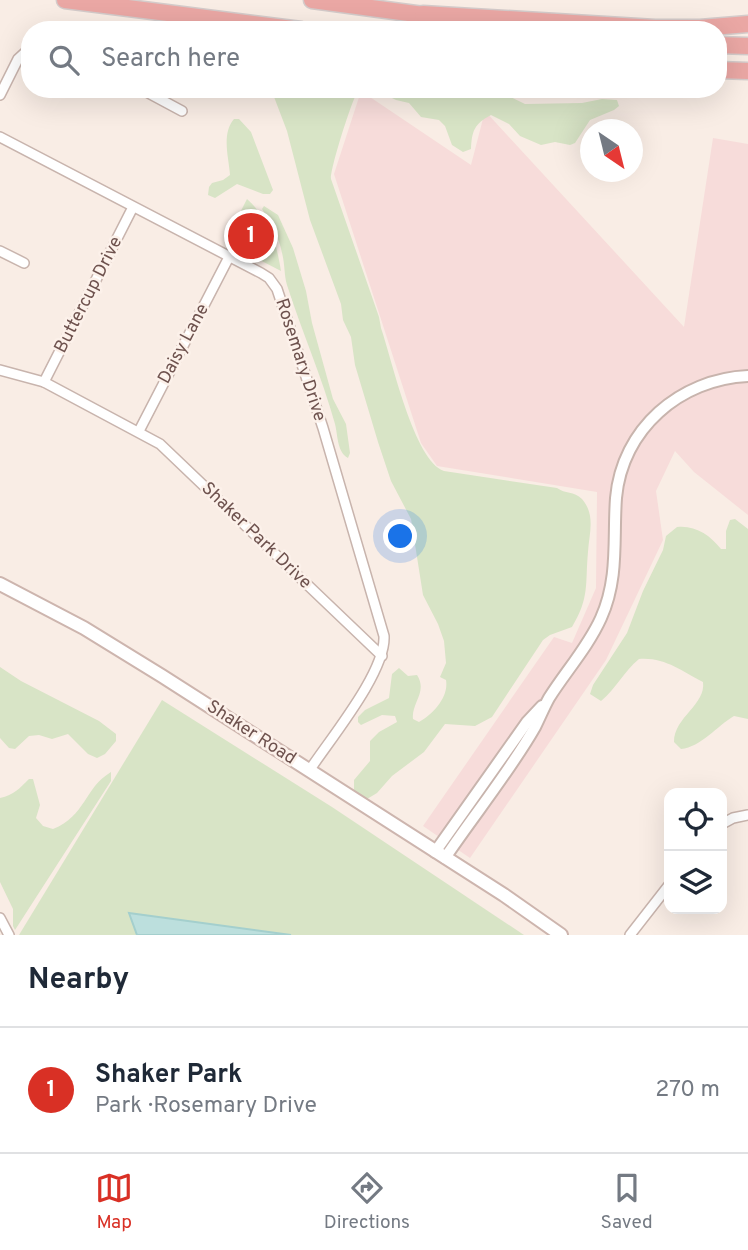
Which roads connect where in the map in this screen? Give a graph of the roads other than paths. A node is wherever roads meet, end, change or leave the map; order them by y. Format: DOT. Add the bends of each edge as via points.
graph roads {
  1 [pos="65,0"];
  2 [pos="312,0"];
  3 [pos="423,15"];
  4 [pos="231,21"];
  5 [pos="466,21"];
  6 [pos="523,21"];
  7 [pos="748,24"];
  8 [pos="727,26"];
  9 [pos="727,45"];
  10 [pos="748,46"];
  11 [pos="21,56"];
  12 [pos="727,70"];
  13 [pos="748,71"];
  14 [pos="0,95"];
  15 [pos="157,98"];
  16 [pos="181,111"];
  17 [pos="0,137"];
  18 [pos="134,207"];
  19 [pos="0,251"];
  20 [pos="229,257"];
  21 [pos="24,263"];
  22 [pos="0,370"];
  23 [pos="748,376"];
  24 [pos="44,382"];
  25 [pos="139,431"];
  26 [pos="0,584"];
  27 [pos="382,656"];
  28 [pos="309,771"];
  29 [pos="748,815"];
  30 [pos="727,821"];
  31 [pos="440,855"];
  32 [pos="664,891"];
  33 [pos="0,918"];
  34 [pos="9,935"];
  35 [pos="561,935"];
  36 [pos="630,935"];
  1 -- 4 [label="highway"];
  2 -- 3 [label="highway"];
  3 -- 5 [label="highway"];
  3 -- 6 [label="highway"];
  7 -- 8 [label="highway"];
  9 -- 10 [label="highway"];
  11 -- 14 [label="street"];
  12 -- 13 [label="highway"];
  15 -- 16 [label="street"];
  17 -- 18 [label="street, Rosemary Drive"];
  18 -- 20 [label="street, Rosemary Drive"];
  18 -- 24 [label="street, Buttercup Drive"];
  19 -- 21 [label="street"];
  20 -- 25 [label="street, Daisy Lane"];
  20 -- 27 [label="street, Rosemary Drive" via="264,274 278,292 381,623"];
  22 -- 24 [label="street, Shaker Park Drive"];
  23 -- 31 [label="street" via="718,380 682,394 658,412 638,436 625,458 618,485 615,567 607,602 588,641 527,722"];
  24 -- 25 [label="street, Shaker Park Drive"];
  25 -- 27 [label="street, Shaker Park Drive" via="167,450"];
  26 -- 28 [label="main road, Shaker Road" via="112,645"];
  27 -- 28 [label="street"];
  28 -- 31 [label="main road, Shaker Road"];
  29 -- 30 [label="street"];
  31 -- 35 [label="main road, Shaker Road"];
  32 -- 36 [label="street"];
  33 -- 34 [label="street"];
}
